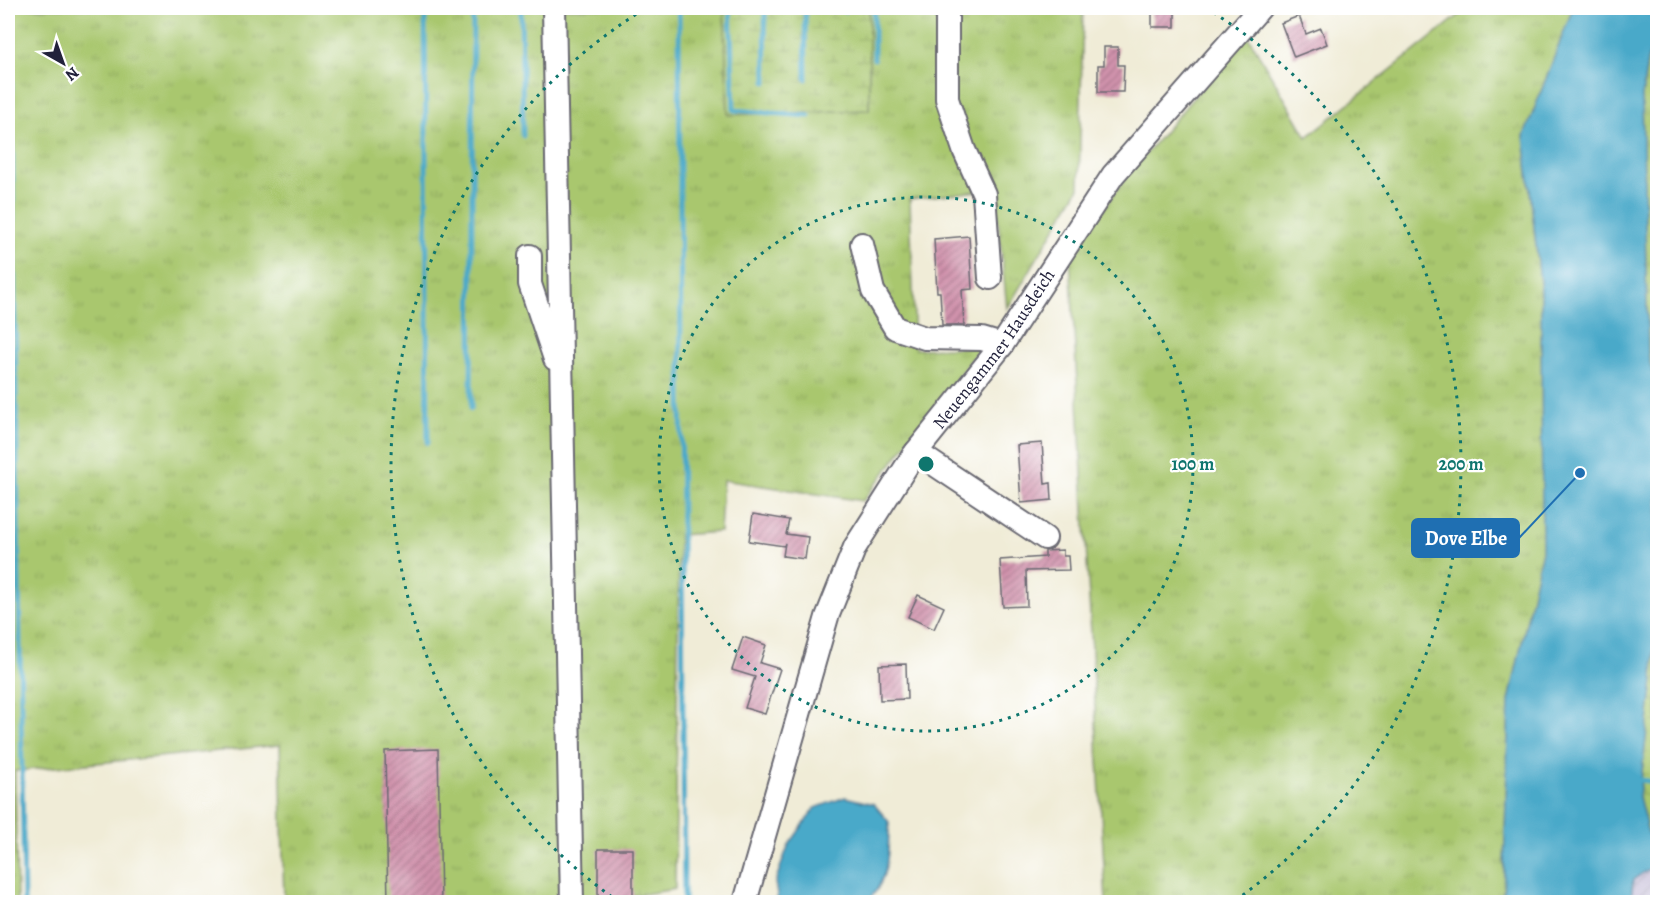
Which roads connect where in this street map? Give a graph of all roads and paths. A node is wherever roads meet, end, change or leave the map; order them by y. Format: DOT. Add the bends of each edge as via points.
graph roads {
  1 [pos="554,8"];
  2 [pos="947,8"];
  3 [pos="1260,8"];
  4 [pos="862,244"];
  5 [pos="530,256"];
  6 [pos="990,278"];
  7 [pos="1002,345"];
  8 [pos="562,381"];
  9 [pos="915,452"];
  10 [pos="1045,538"];
  11 [pos="572,903"];
  12 [pos="745,903"];
  1 -- 8 [label="street"];
  2 -- 6 [label="street" via="947,99 984,194"];
  3 -- 7 [label="street, Neuengammer Hausdeich" via="1113,175"];
  4 -- 7 [label="street" via="873,291 895,328 925,338 982,339"];
  5 -- 8 [label="street" via="530,284"];
  7 -- 9 [label="street, Neuengammer Hausdeich"];
  8 -- 11 [label="street"];
  9 -- 10 [label="street"];
  9 -- 12 [label="street, Neuengammer Hausdeich" via="855,547 827,617"];
}
